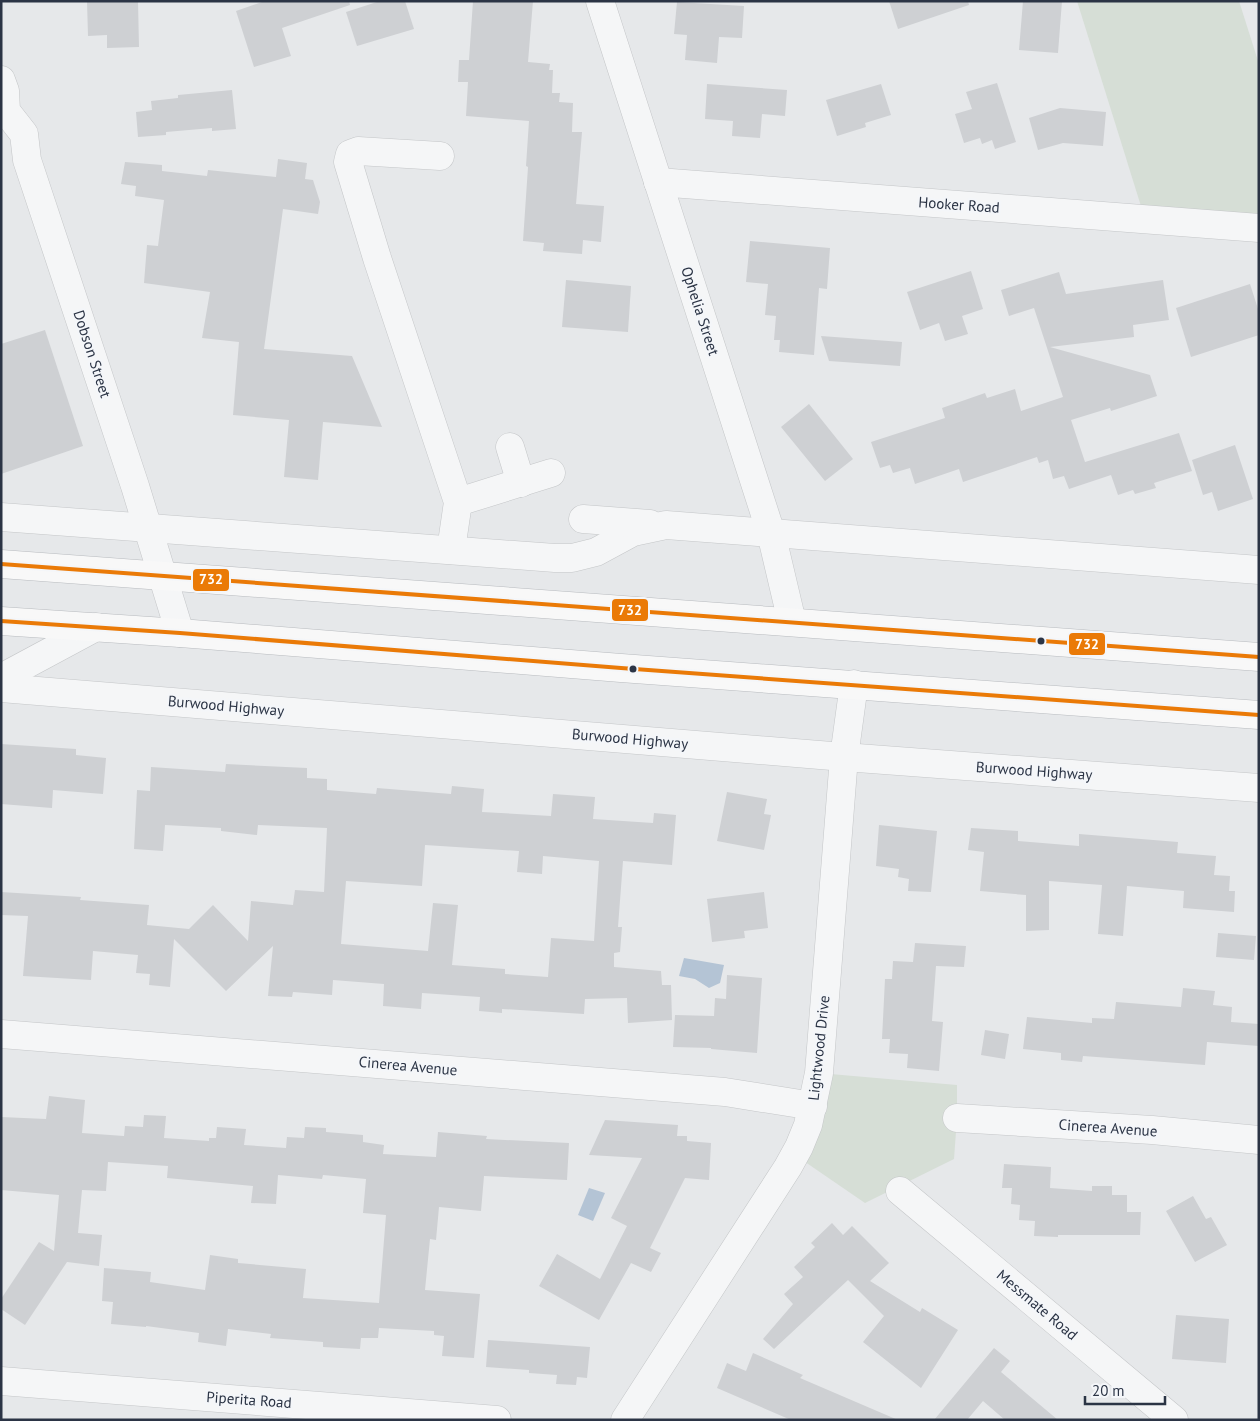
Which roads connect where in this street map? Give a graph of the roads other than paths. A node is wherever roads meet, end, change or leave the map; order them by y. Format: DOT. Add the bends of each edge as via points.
graph roads {
  1 [pos="600,1"];
  2 [pos="1,80"];
  3 [pos="440,156"];
  4 [pos="658,182"];
  5 [pos="1259,228"];
  6 [pos="510,447"];
  7 [pos="551,473"];
  8 [pos="521,482"];
  9 [pos="458,502"];
  10 [pos="1,517"];
  11 [pos="583,519"];
  12 [pos="666,525"];
  13 [pos="147,528"];
  14 [pos="771,534"];
  15 [pos="451,550"];
  16 [pos="1,564"];
  17 [pos="1259,570"];
  18 [pos="162,576"];
  19 [pos="1,621"];
  20 [pos="792,622"];
  21 [pos="96,627"];
  22 [pos="180,633"];
  23 [pos="1259,657"];
  24 [pos="1,678"];
  25 [pos="854,684"];
  26 [pos="1,688"];
  27 [pos="1259,715"];
  28 [pos="844,757"];
  29 [pos="1259,788"];
  30 [pos="1,1034"];
  31 [pos="813,1106"];
  32 [pos="957,1118"];
  33 [pos="1259,1140"];
  34 [pos="900,1191"];
  35 [pos="1,1381"];
  36 [pos="497,1420"];
  37 [pos="626,1420"];
  38 [pos="1174,1420"];
  1 -- 4 [label="street, Ophelia Street"];
  2 -- 13 [label="street, Dobson Street" via="6,111 24,134 27,160"];
  3 -- 9 [label="street" via="358,151 350,154 348,162 380,268 443,433"];
  4 -- 5 [label="street, Hooker Road"];
  4 -- 14 [label="street, Ophelia Street"];
  6 -- 8 [label="street"];
  7 -- 8 [label="street"];
  8 -- 9 [label="street"];
  9 -- 15 [label="street"];
  10 -- 13 [label="street"];
  11 -- 12 [label="street"];
  12 -- 14 [label="street"];
  12 -- 15 [label="street" via="633,532 596,552 572,558"];
  13 -- 15 [label="street"];
  13 -- 18 [label="street, Dobson Street"];
  14 -- 17 [label="street"];
  14 -- 20 [label="street, Ophelia Street"];
  16 -- 18 [label="highway"];
  18 -- 20 [label="highway"];
  18 -- 22 [label="street, Dobson Street"];
  19 -- 21 [label="highway"];
  20 -- 23 [label="highway"];
  21 -- 22 [label="highway"];
  21 -- 24 [label="street"];
  22 -- 25 [label="highway"];
  25 -- 27 [label="highway"];
  25 -- 28 [label="street, Lightwood Drive"];
  26 -- 28 [label="street, Burwood Highway"];
  28 -- 29 [label="street, Burwood Highway"];
  28 -- 31 [label="street, Lightwood Drive" via="819,1073"];
  30 -- 31 [label="street, Cinerea Avenue" via="725,1092"];
  31 -- 37 [label="street, Lightwood Drive" via="799,1147 788,1167"];
  32 -- 33 [label="street, Cinerea Avenue"];
  34 -- 38 [label="street, Messmate Road"];
  35 -- 36 [label="street, Piperita Road"];
}
